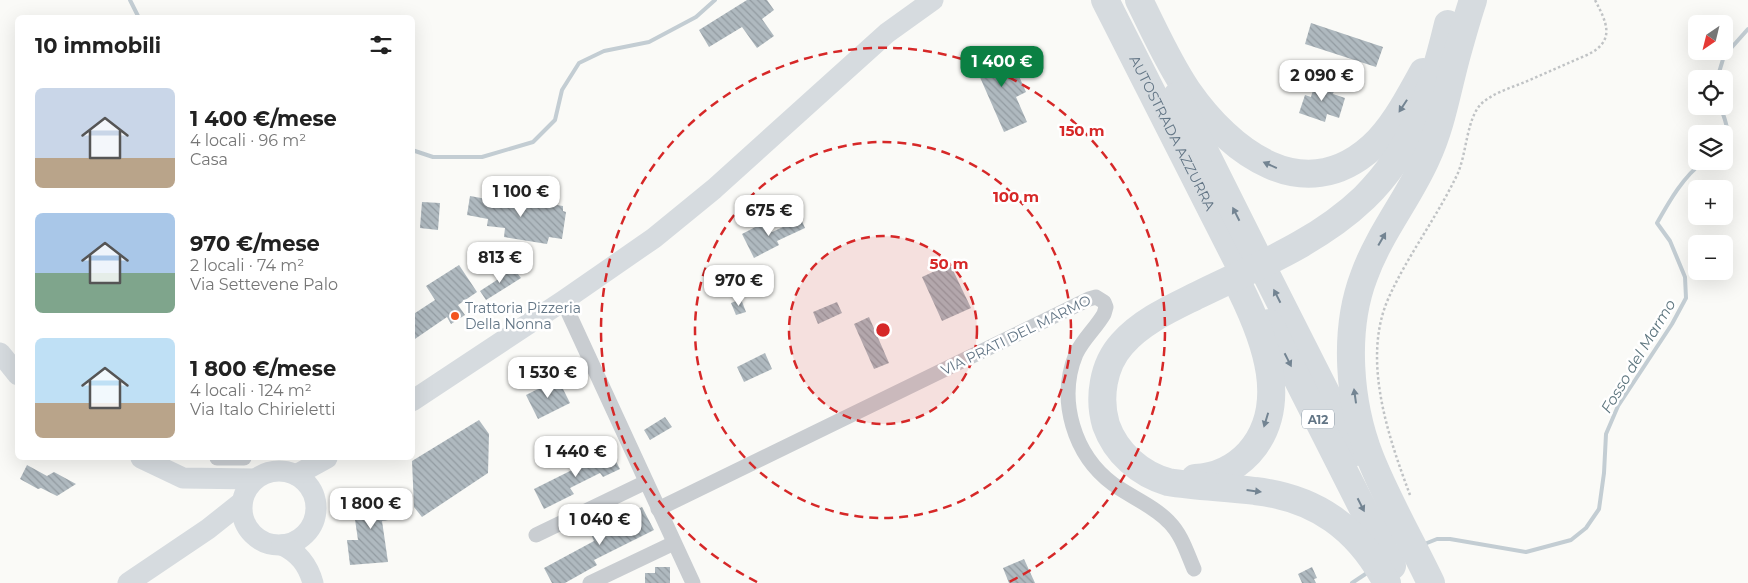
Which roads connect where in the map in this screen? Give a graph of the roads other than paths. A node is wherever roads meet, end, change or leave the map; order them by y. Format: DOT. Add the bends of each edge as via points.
graph roads {
  1 [pos="933,0"];
  2 [pos="1139,0"];
  3 [pos="1473,0"];
  4 [pos="1117,7"];
  5 [pos="1452,12"];
  6 [pos="1456,55"];
  7 [pos="1248,274"];
  8 [pos="564,301"];
  9 [pos="0,353"];
  10 [pos="15,371"];
  11 [pos="415,386"];
  12 [pos="434,387"];
  13 [pos="415,399"];
  14 [pos="145,460"];
  15 [pos="324,460"];
  16 [pos="255,479"];
  17 [pos="223,480"];
  18 [pos="304,482"];
  19 [pos="646,482"];
  20 [pos="242,501"];
  21 [pos="658,509"];
  22 [pos="248,528"];
  23 [pos="208,529"];
  24 [pos="309,529"];
  25 [pos="536,535"];
  26 [pos="674,543"];
  27 [pos="282,544"];
  28 [pos="1399,564"];
  29 [pos="1194,569"];
  30 [pos="312,578"];
  31 [pos="128,583"];
  32 [pos="590,583"];
  33 [pos="692,583"];
  34 [pos="1431,583"];
  1 -- 8 [label="main road" via="887,33 670,225"];
  5 -- 2 [label="highway, one-way" via="1407,100 1373,146 1335,170 1301,174 1261,161 1219,130 1183,84"];
  3 -- 6 [label="highway"];
  4 -- 7 [label="highway" via="1137,78"];
  5 -- 7 [label="highway" via="1423,110 1409,140 1387,172 1342,217"];
  6 -- 7 [label="highway" via="1408,152 1379,191 1333,232 1306,249"];
  28 -- 6 [label="highway, one-way" via="1375,469 1361,429 1352,369 1353,322 1357,296 1369,262 1415,181 1434,140"];
  7 -- 7 [label="highway, one-way" via="1268,364 1271,398 1265,426 1251,450 1225,471 1188,478 1151,469 1130,453 1120,438 1109,408 1112,376 1122,355 1151,327"];
  7 -- 28 [label="highway, A12"];
  7 -- 28 [label="highway, one-way" via="1156,317 1121,345 1108,369 1103,391 1103,412 1111,435 1119,449 1147,474 1174,483 1261,491 1305,502 1336,520 1356,540"];
  8 -- 12 [label="main road"];
  8 -- 19 [label="street"];
  9 -- 10 [label="main road"];
  11 -- 12 [label="street"];
  12 -- 13 [label="main road"];
  14 -- 17 [label="main road" via="183,478"];
  15 -- 18 [label="main road"];
  16 -- 17 [label="main road"];
  16 -- 18 [label="main road" via="278,471"];
  16 -- 20 [label="main road"];
  17 -- 20 [label="main road"];
  18 -- 24 [label="main road" via="315,499 316,510"];
  19 -- 21 [label="street"];
  19 -- 25 [label="street"];
  20 -- 22 [label="main road"];
  20 -- 23 [label="main road"];
  21 -- 26 [label="street"];
  21 -- 29 [label="street, VIA PRATI DEL MARMO" via="1096,297 1104,302 1104,314 1078,351 1070,378 1069,403 1076,437 1102,475 1170,523 1183,542"];
  22 -- 23 [label="main road" via="225,526"];
  22 -- 27 [label="main road" via="260,540"];
  23 -- 31 [label="main road"];
  24 -- 27 [label="main road" via="293,542"];
  24 -- 30 [label="main road"];
  26 -- 32 [label="street"];
  26 -- 33 [label="street"];
  27 -- 30 [label="main road" via="301,558"];
  28 -- 34 [label="highway"];
}
